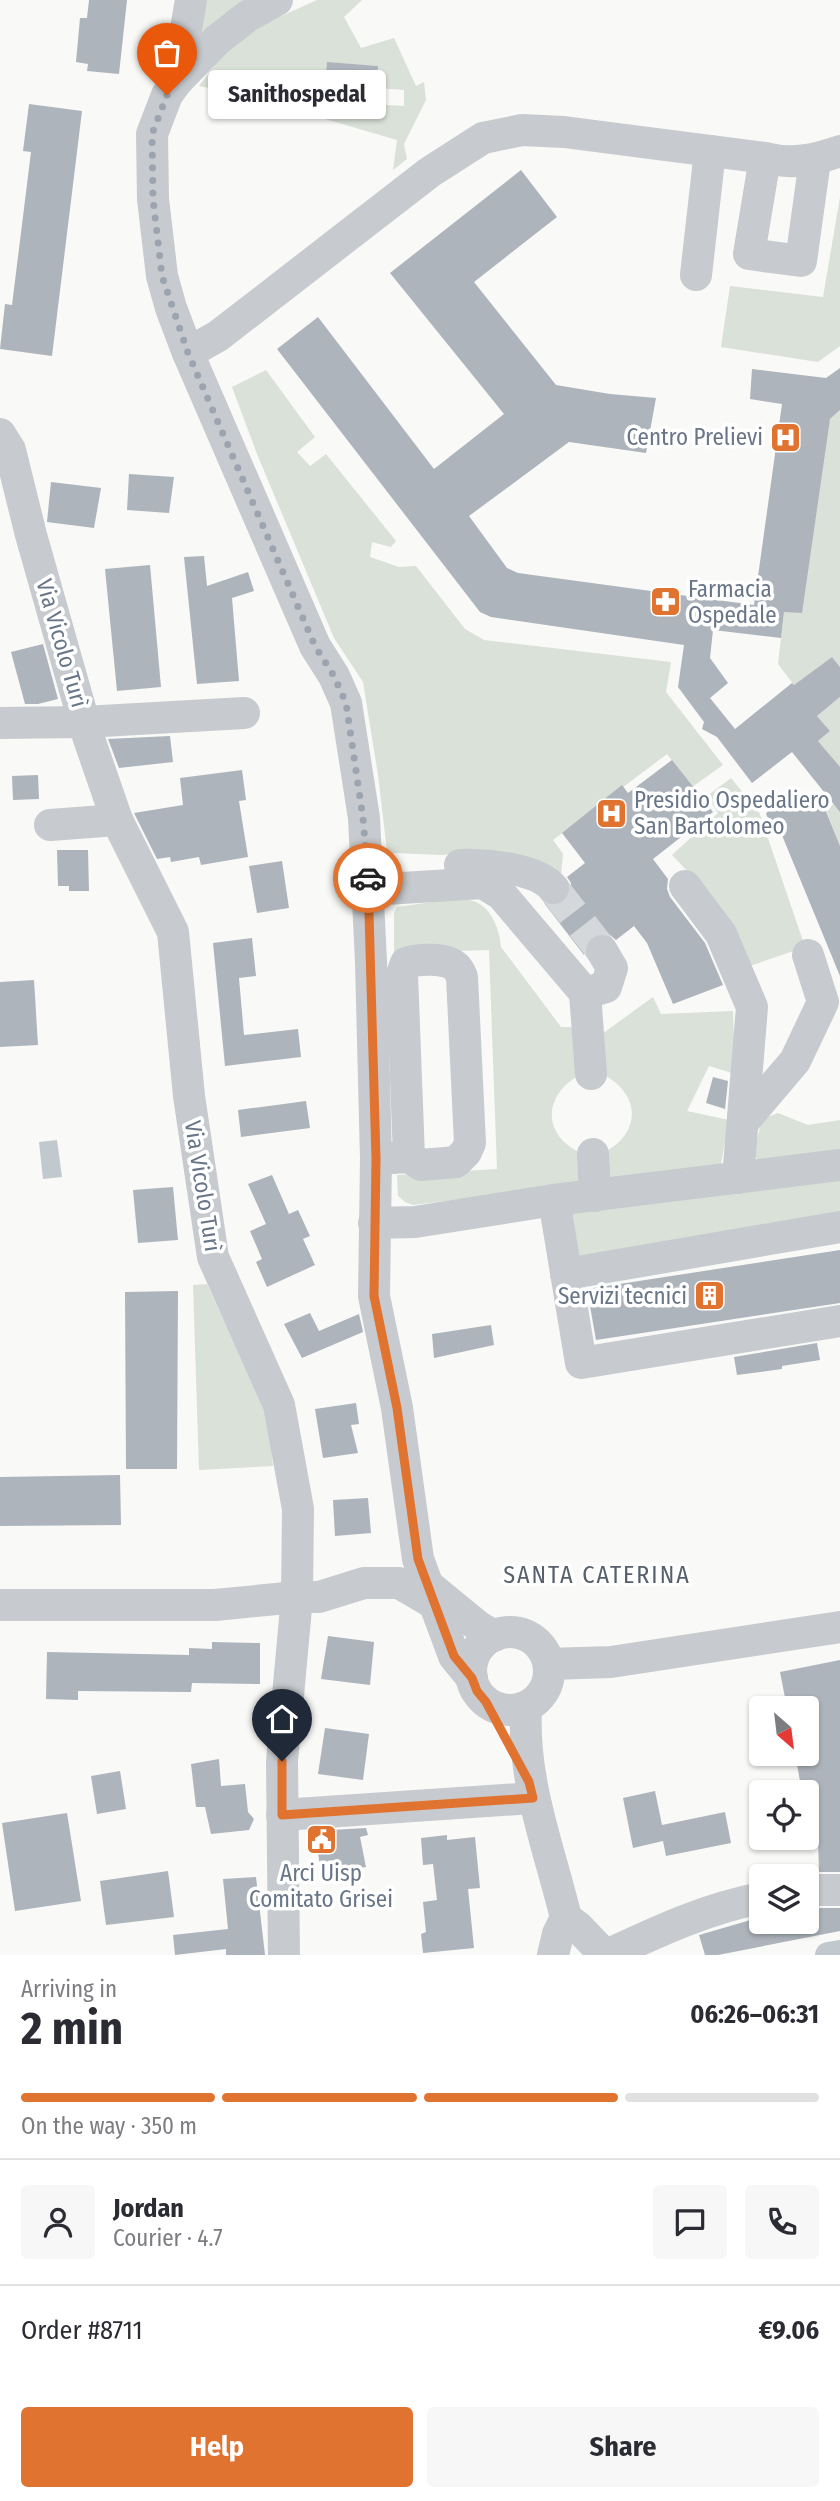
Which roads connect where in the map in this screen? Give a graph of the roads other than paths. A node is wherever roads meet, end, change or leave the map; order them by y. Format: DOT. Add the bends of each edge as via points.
graph roads {
  1 [pos="191,0"];
  2 [pos="277,0"];
  3 [pos="177,81"];
  4 [pos="710,151"];
  5 [pos="827,155"];
  6 [pos="765,158"];
  7 [pos="696,275"];
  8 [pos="188,353"];
  9 [pos="0,434"];
  10 [pos="244,713"];
  11 [pos="84,722"];
  12 [pos="0,723"];
  13 [pos="117,820"];
  14 [pos="50,825"];
  15 [pos="368,881"];
  16 [pos="685,886"];
  17 [pos="553,888"];
  18 [pos="602,951"];
  19 [pos="808,955"];
  20 [pos="371,962"];
  21 [pos="406,963"];
  22 [pos="585,993"];
  23 [pos="591,1074"];
  24 [pos="744,1121"];
  25 [pos="593,1154"];
  26 [pos="408,1157"];
  27 [pos="376,1159"];
  28 [pos="840,1165"];
  29 [pos="738,1178"];
  30 [pos="594,1196"];
  31 [pos="554,1200"];
  32 [pos="374,1223"];
  33 [pos="840,1227"];
  34 [pos="566,1274"];
  35 [pos="840,1321"];
  36 [pos="416,1544"];
  37 [pos="365,1583"];
  38 [pos="432,1595"];
  39 [pos="297,1597"];
  40 [pos="0,1605"];
  41 [pos="840,1627"];
  42 [pos="494,1636"];
  43 [pos="540,1687"];
  44 [pos="479,1690"];
  45 [pos="531,1790"];
  46 [pos="282,1815"];
  47 [pos="819,1890"];
  48 [pos="840,1890"];
  49 [pos="749,1900"];
  50 [pos="566,1918"];
  51 [pos="284,1955"];
  52 [pos="553,1955"];
  53 [pos="606,1955"];
  1 -- 3 [label="street"];
  2 -- 3 [label="street" via="217,40"];
  3 -- 8 [label="street" via="152,134 153,199 162,276"];
  4 -- 6 [label="street"];
  4 -- 7 [label="street"];
  4 -- 8 [label="street" via="564,132 522,130 483,138 430,172 218,336"];
  5 -- 6 [label="street" via="781,162"];
  5 -- 6 [label="street" via="801,261 749,254"];
  8 -- 15 [label="street" via="315,646 346,703"];
  9 -- 11 [label="street, Via Vicolo Turì" via="10,450"];
  10 -- 11 [label="street, Via Vicolo Turì"];
  11 -- 12 [label="street, Via Vicolo Turì"];
  11 -- 13 [label="street, Via Vicolo Turì"];
  13 -- 14 [label="street"];
  13 -- 39 [label="street, Via Vicolo Turì" via="173,932 189,1096 212,1257 279,1405 298,1509"];
  15 -- 17 [label="street" via="464,864 525,872 547,880"];
  15 -- 20 [label="street"];
  15 -- 22 [label="street" via="483,883 501,894"];
  16 -- 24 [label="street" via="721,934 752,1007"];
  18 -- 22 [label="street" via="612,968 606,987"];
  19 -- 24 [label="street" via="823,1002 795,1061"];
  20 -- 21 [label="street"];
  20 -- 27 [label="street"];
  21 -- 26 [label="street" via="402,974"];
  21 -- 26 [label="street" via="446,961 457,967 462,977 470,1143 456,1162 421,1164"];
  22 -- 23 [label="street"];
  24 -- 29 [label="street"];
  25 -- 30 [label="street"];
  26 -- 27 [label="street"];
  27 -- 32 [label="street"];
  28 -- 29 [label="street"];
  29 -- 30 [label="street"];
  30 -- 31 [label="street"];
  31 -- 32 [label="street" via="415,1222"];
  31 -- 34 [label="street"];
  32 -- 36 [label="street" via="374,1296 397,1408"];
  33 -- 34 [label="street"];
  34 -- 35 [label="street" via="581,1363"];
  36 -- 37 [label="street"];
  36 -- 38 [label="street"];
  37 -- 38 [label="street" via="399,1583"];
  37 -- 39 [label="street" via="319,1597"];
  38 -- 42 [label="street"];
  38 -- 44 [label="street" via="454,1656"];
  39 -- 40 [label="street" via="215,1605"];
  39 -- 46 [label="street, Via Vicolo Turì" via="282,1761"];
  41 -- 43 [label="street" via="611,1662"];
  42 -- 43 [label="street" via="517,1633 538,1644"];
  42 -- 44 [label="street" via="476,1653 472,1665"];
  43 -- 44 [label="street" via="505,1710"];
  43 -- 45 [label="street" via="524,1739"];
  44 -- 45 [label="street"];
  45 -- 46 [label="street"];
  45 -- 50 [label="street"];
  46 -- 51 [label="street, Via Vicolo Turì"];
  47 -- 48 [label="street"];
  49 -- 53 [label="street" via="684,1919"];
  50 -- 52 [label="street"];
  50 -- 53 [label="street"];
}
